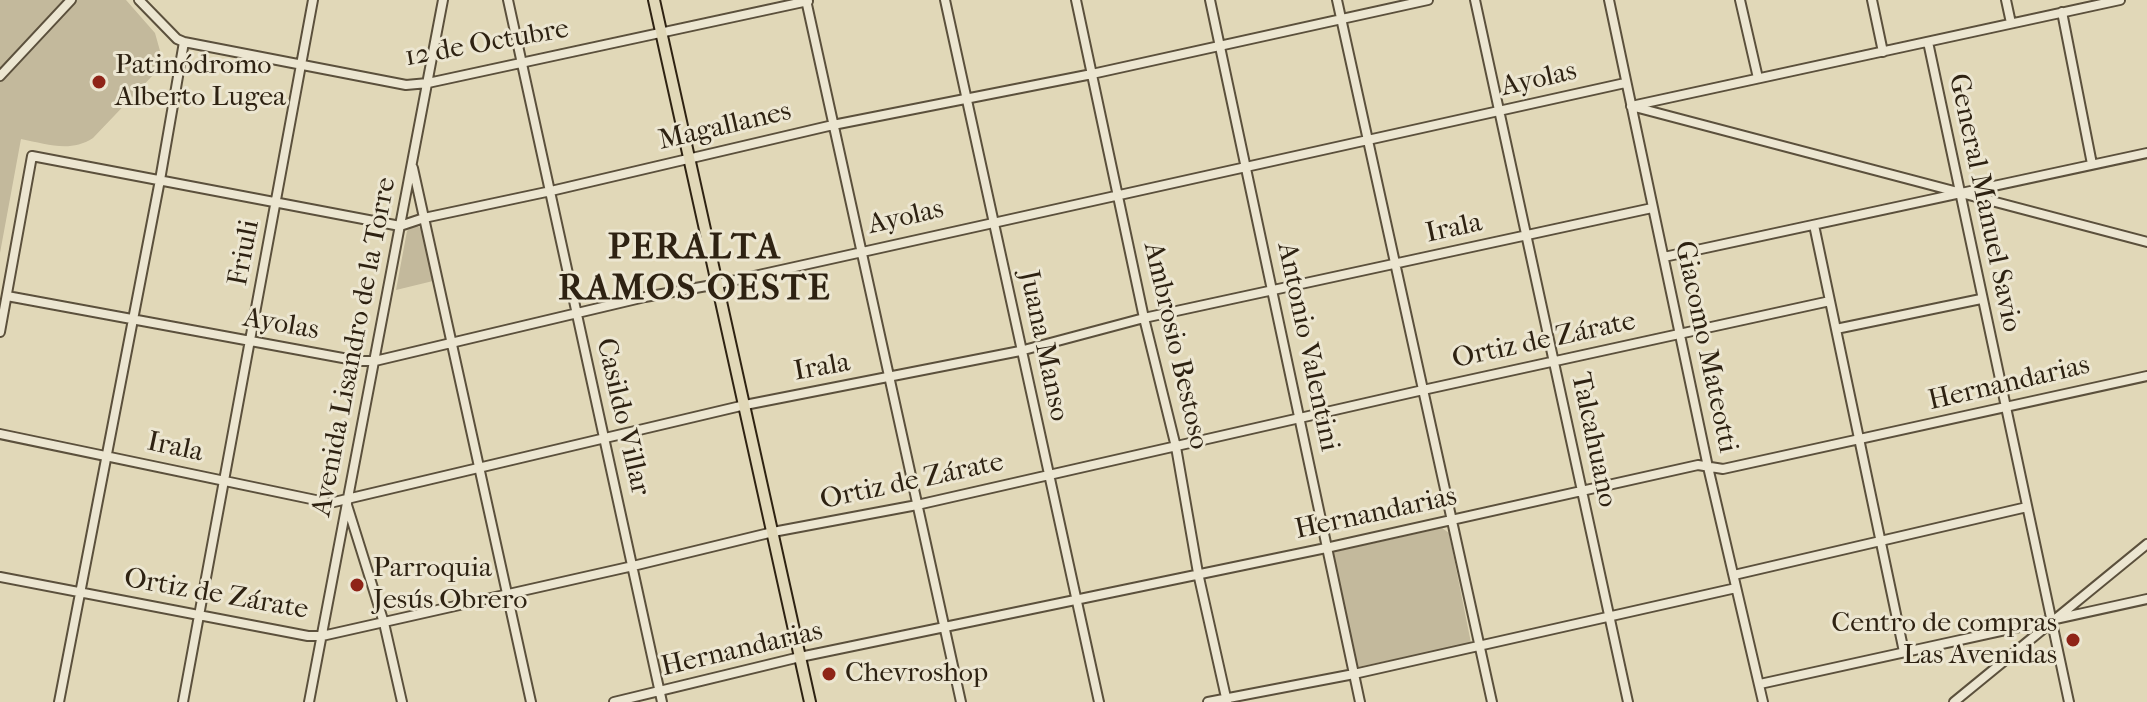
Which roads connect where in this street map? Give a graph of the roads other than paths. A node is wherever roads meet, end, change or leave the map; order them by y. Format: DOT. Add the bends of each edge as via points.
graph roads {
  1 [pos="71,0"];
  2 [pos="139,0"];
  3 [pos="313,0"];
  4 [pos="443,0"];
  5 [pos="508,0"];
  6 [pos="654,0"];
  7 [pos="807,0"];
  8 [pos="945,0"];
  9 [pos="1076,0"];
  10 [pos="1210,0"];
  11 [pos="1337,0"];
  12 [pos="1428,0"];
  13 [pos="1475,0"];
  14 [pos="1609,0"];
  15 [pos="1740,0"];
  16 [pos="1872,0"];
  17 [pos="2006,0"];
  18 [pos="2120,0"];
  19 [pos="2062,12"];
  20 [pos="1342,19"];
  21 [pos="2011,23"];
  22 [pos="662,33"];
  23 [pos="184,42"];
  24 [pos="1928,42"];
  25 [pos="1220,46"];
  26 [pos="1883,52"];
  27 [pos="522,62"];
  28 [pos="302,65"];
  29 [pos="1092,74"];
  30 [pos="0,76"];
  31 [pos="1758,78"];
  32 [pos="428,83"];
  33 [pos="1625,83"];
  34 [pos="967,97"];
  35 [pos="1631,106"];
  36 [pos="1499,111"];
  37 [pos="833,125"];
  38 [pos="1368,139"];
  39 [pos="2147,153"];
  40 [pos="689,157"];
  41 [pos="412,164"];
  42 [pos="2092,164"];
  43 [pos="1246,166"];
  44 [pos="160,180"];
  45 [pos="551,191"];
  46 [pos="1117,193"];
  47 [pos="1959,195"];
  48 [pos="277,202"];
  49 [pos="1652,208"];
  50 [pos="424,218"];
  51 [pos="993,222"];
  52 [pos="1814,225"];
  53 [pos="400,226"];
  54 [pos="1526,236"];
  55 [pos="2147,242"];
  56 [pos="861,251"];
  57 [pos="1664,257"];
  58 [pos="1396,264"];
  59 [pos="718,284"];
  60 [pos="1273,290"];
  61 [pos="7,296"];
  62 [pos="1981,299"];
  63 [pos="1830,301"];
  64 [pos="577,314"];
  65 [pos="1144,318"];
  66 [pos="133,320"];
  67 [pos="1836,329"];
  68 [pos="0,332"];
  69 [pos="1680,334"];
  70 [pos="250,342"];
  71 [pos="453,342"];
  72 [pos="1020,351"];
  73 [pos="375,361"];
  74 [pos="1554,361"];
  75 [pos="2147,376"];
  76 [pos="889,378"];
  77 [pos="1423,390"];
  78 [pos="745,405"];
  79 [pos="2007,406"];
  80 [pos="1299,420"];
  81 [pos="0,434"];
  82 [pos="604,437"];
  83 [pos="1860,440"];
  84 [pos="1176,447"];
  85 [pos="106,456"];
  86 [pos="480,467"];
  87 [pos="1708,467"];
  88 [pos="1049,475"];
  89 [pos="224,481"];
  90 [pos="1582,493"];
  91 [pos="348,502"];
  92 [pos="917,505"];
  93 [pos="2027,507"];
  94 [pos="1452,521"];
  95 [pos="773,532"];
  96 [pos="1881,542"];
  97 [pos="2147,544"];
  98 [pos="1326,548"];
  99 [pos="633,566"];
  100 [pos="1198,573"];
  101 [pos="1734,575"];
  102 [pos="0,577"];
  103 [pos="1736,588"];
  104 [pos="507,593"];
  105 [pos="80,594"];
  106 [pos="2147,599"];
  107 [pos="1076,600"];
  108 [pos="199,615"];
  109 [pos="1609,617"];
  110 [pos="2052,622"];
  111 [pos="384,623"];
  112 [pos="944,629"];
  113 [pos="322,636"];
  114 [pos="1480,646"];
  115 [pos="1904,652"];
  116 [pos="800,657"];
  117 [pos="1354,674"];
  118 [pos="1760,684"];
  119 [pos="660,691"];
  120 [pos="1227,700"];
  121 [pos="59,702"];
  122 [pos="183,702"];
  123 [pos="309,702"];
  124 [pos="402,702"];
  125 [pos="531,702"];
  126 [pos="614,702"];
  127 [pos="662,702"];
  128 [pos="810,702"];
  129 [pos="961,702"];
  130 [pos="1099,702"];
  131 [pos="1208,702"];
  132 [pos="1360,702"];
  133 [pos="1492,702"];
  134 [pos="1628,702"];
  135 [pos="1763,702"];
  136 [pos="1954,702"];
  137 [pos="2069,702"];
  1 -- 30 [label="street"];
  2 -- 23 [label="street"];
  3 -- 28 [label="street, Friuli"];
  4 -- 32 [label="street, Avenida Lisandro de la Torre"];
  5 -- 27 [label="street, Casildo Villar"];
  6 -- 22 [label="main road"];
  7 -- 22 [label="street, 12 de Octubre"];
  7 -- 37 [label="street"];
  8 -- 34 [label="street, Juana Manso"];
  9 -- 29 [label="street, Ambrosio Bestoso"];
  10 -- 25 [label="street, Antonio Valentini"];
  11 -- 20 [label="street"];
  12 -- 20 [label="street, Magallanes"];
  13 -- 36 [label="street, Talcahuano"];
  14 -- 33 [label="street, Giacomo Mateotti"];
  15 -- 31 [label="street"];
  16 -- 26 [label="street"];
  17 -- 21 [label="street"];
  18 -- 19 [label="street"];
  19 -- 21 [label="street"];
  19 -- 42 [label="street"];
  20 -- 25 [label="street, Magallanes"];
  20 -- 38 [label="street"];
  21 -- 24 [label="street"];
  22 -- 27 [label="street, 12 de Octubre"];
  22 -- 40 [label="main road"];
  23 -- 28 [label="street, 12 de Octubre"];
  23 -- 44 [label="street"];
  24 -- 26 [label="street"];
  24 -- 47 [label="street, General Manuel Savio"];
  25 -- 29 [label="street, Magallanes"];
  25 -- 43 [label="street, Antonio Valentini"];
  26 -- 31 [label="street"];
  27 -- 32 [label="street, 12 de Octubre"];
  27 -- 45 [label="street, Casildo Villar"];
  28 -- 32 [label="street, 12 de Octubre" via="406,85"];
  28 -- 48 [label="street, Friuli"];
  29 -- 34 [label="street, Magallanes"];
  29 -- 46 [label="street, Ambrosio Bestoso"];
  31 -- 35 [label="street"];
  32 -- 41 [label="street, Avenida Lisandro de la Torre"];
  33 -- 35 [label="street, Giacomo Mateotti"];
  33 -- 36 [label="street, Ayolas"];
  34 -- 37 [label="street, Magallanes"];
  34 -- 51 [label="street, Juana Manso"];
  35 -- 47 [label="street"];
  35 -- 49 [label="street, Giacomo Mateotti"];
  36 -- 38 [label="street, Ayolas"];
  36 -- 54 [label="street, Talcahuano"];
  37 -- 40 [label="street, Magallanes"];
  37 -- 56 [label="street"];
  38 -- 43 [label="street, Ayolas"];
  38 -- 58 [label="street"];
  39 -- 42 [label="street"];
  40 -- 45 [label="street, Magallanes"];
  40 -- 59 [label="main road"];
  41 -- 50 [label="street"];
  41 -- 53 [label="street, Avenida Lisandro de la Torre"];
  42 -- 47 [label="street"];
  43 -- 46 [label="street, Ayolas"];
  43 -- 60 [label="street, Antonio Valentini"];
  44 -- 48 [label="street, Magallanes"];
  44 -- 61 [label="street, Magallanes" via="32,156"];
  44 -- 66 [label="street"];
  45 -- 50 [label="street, Magallanes"];
  45 -- 64 [label="street, Casildo Villar"];
  46 -- 51 [label="street, Ayolas"];
  46 -- 65 [label="street, Ambrosio Bestoso"];
  47 -- 52 [label="street"];
  47 -- 55 [label="street"];
  47 -- 62 [label="street, General Manuel Savio"];
  48 -- 53 [label="street, Magallanes"];
  48 -- 70 [label="street, Friuli"];
  49 -- 54 [label="street, Irala"];
  49 -- 57 [label="street, Giacomo Mateotti"];
  50 -- 53 [label="street, Magallanes"];
  50 -- 71 [label="street"];
  51 -- 56 [label="street, Ayolas"];
  51 -- 72 [label="street, Juana Manso"];
  52 -- 57 [label="street"];
  52 -- 63 [label="street"];
  53 -- 73 [label="street, Avenida Lisandro de la Torre"];
  54 -- 58 [label="street, Irala"];
  54 -- 74 [label="street, Talcahuano"];
  56 -- 59 [label="street, Ayolas"];
  56 -- 76 [label="street"];
  57 -- 69 [label="street, Giacomo Mateotti"];
  58 -- 60 [label="street, Irala"];
  58 -- 77 [label="street"];
  59 -- 64 [label="street, Ayolas"];
  59 -- 78 [label="main road"];
  60 -- 65 [label="street, Irala"];
  60 -- 80 [label="street, Antonio Valentini"];
  61 -- 66 [label="street, Ayolas"];
  61 -- 68 [label="street"];
  62 -- 67 [label="street"];
  62 -- 79 [label="street, General Manuel Savio"];
  63 -- 67 [label="street"];
  63 -- 69 [label="street, Ortiz de Zárate"];
  64 -- 71 [label="street, Ayolas"];
  64 -- 82 [label="street, Casildo Villar"];
  65 -- 72 [label="street, Irala"];
  65 -- 84 [label="street, Ambrosio Bestoso"];
  66 -- 70 [label="street, Ayolas"];
  66 -- 85 [label="street"];
  67 -- 83 [label="street"];
  69 -- 74 [label="street, Ortiz de Zárate"];
  69 -- 87 [label="street, Giacomo Mateotti"];
  70 -- 73 [label="street, Ayolas"];
  70 -- 89 [label="street, Friuli"];
  71 -- 73 [label="street, Ayolas"];
  71 -- 86 [label="street"];
  72 -- 76 [label="street, Irala"];
  72 -- 88 [label="street, Juana Manso"];
  73 -- 91 [label="street, Avenida Lisandro de la Torre"];
  74 -- 77 [label="street, Ortiz de Zárate"];
  74 -- 90 [label="street, Talcahuano"];
  75 -- 79 [label="street, Hernandarias"];
  76 -- 78 [label="street, Irala"];
  76 -- 92 [label="street"];
  77 -- 80 [label="street, Ortiz de Zárate"];
  77 -- 94 [label="street"];
  78 -- 82 [label="street, Irala"];
  78 -- 95 [label="main road"];
  79 -- 83 [label="street, Hernandarias"];
  79 -- 93 [label="street, General Manuel Savio"];
  80 -- 84 [label="street, Ortiz de Zárate"];
  80 -- 98 [label="street, Antonio Valentini"];
  81 -- 85 [label="street, Irala"];
  82 -- 86 [label="street, Irala"];
  82 -- 99 [label="street, Casildo Villar"];
  83 -- 87 [label="street, Hernandarias" via="1723,469"];
  83 -- 96 [label="street"];
  84 -- 88 [label="street, Ortiz de Zárate"];
  84 -- 100 [label="street, Ambrosio Bestoso"];
  85 -- 89 [label="street, Irala"];
  85 -- 105 [label="street"];
  86 -- 91 [label="street, Irala"];
  86 -- 104 [label="street"];
  87 -- 90 [label="street, Hernandarias"];
  87 -- 101 [label="street, Giacomo Mateotti"];
  88 -- 92 [label="street, Ortiz de Zárate"];
  88 -- 107 [label="street, Juana Manso"];
  89 -- 91 [label="street, Irala"];
  89 -- 108 [label="street, Friuli"];
  90 -- 94 [label="street, Hernandarias"];
  90 -- 109 [label="street, Talcahuano"];
  91 -- 111 [label="street"];
  91 -- 113 [label="street, Avenida Lisandro de la Torre"];
  92 -- 95 [label="street, Ortiz de Zárate"];
  92 -- 112 [label="street"];
  93 -- 96 [label="street"];
  93 -- 110 [label="street, General Manuel Savio"];
  94 -- 98 [label="street, Hernandarias"];
  94 -- 114 [label="street"];
  95 -- 99 [label="street, Ortiz de Zárate"];
  95 -- 116 [label="main road"];
  96 -- 101 [label="street"];
  96 -- 115 [label="street"];
  97 -- 110 [label="street"];
  98 -- 100 [label="street, Hernandarias"];
  98 -- 117 [label="street, Antonio Valentini"];
  99 -- 104 [label="street, Ortiz de Zárate"];
  99 -- 119 [label="street, Casildo Villar"];
  100 -- 107 [label="street, Hernandarias"];
  100 -- 120 [label="street, Ambrosio Bestoso"];
  101 -- 103 [label="street, Giacomo Mateotti"];
  102 -- 105 [label="street, Ortiz de Zárate"];
  103 -- 109 [label="street"];
  103 -- 118 [label="street, Giacomo Mateotti"];
  104 -- 111 [label="street, Ortiz de Zárate"];
  104 -- 125 [label="street"];
  105 -- 108 [label="street, Ortiz de Zárate"];
  105 -- 121 [label="street"];
  106 -- 110 [label="street"];
  107 -- 112 [label="street, Hernandarias"];
  107 -- 130 [label="street, Juana Manso"];
  108 -- 113 [label="street, Ortiz de Zárate"];
  108 -- 122 [label="street, Friuli"];
  109 -- 114 [label="street"];
  109 -- 134 [label="street, Talcahuano"];
  110 -- 115 [label="street"];
  110 -- 136 [label="street"];
  110 -- 137 [label="street, General Manuel Savio"];
  111 -- 113 [label="street, Ortiz de Zárate"];
  111 -- 124 [label="street"];
  112 -- 116 [label="street, Hernandarias"];
  112 -- 129 [label="street"];
  113 -- 123 [label="street, Avenida Lisandro de la Torre"];
  114 -- 117 [label="street"];
  114 -- 133 [label="street"];
  115 -- 118 [label="street"];
  116 -- 119 [label="street, Hernandarias"];
  116 -- 128 [label="main road"];
  117 -- 120 [label="street"];
  117 -- 132 [label="street, Antonio Valentini"];
  118 -- 135 [label="street, Giacomo Mateotti"];
  119 -- 126 [label="street, Hernandarias"];
  119 -- 127 [label="street, Casildo Villar"];
  120 -- 131 [label="street"];
}
